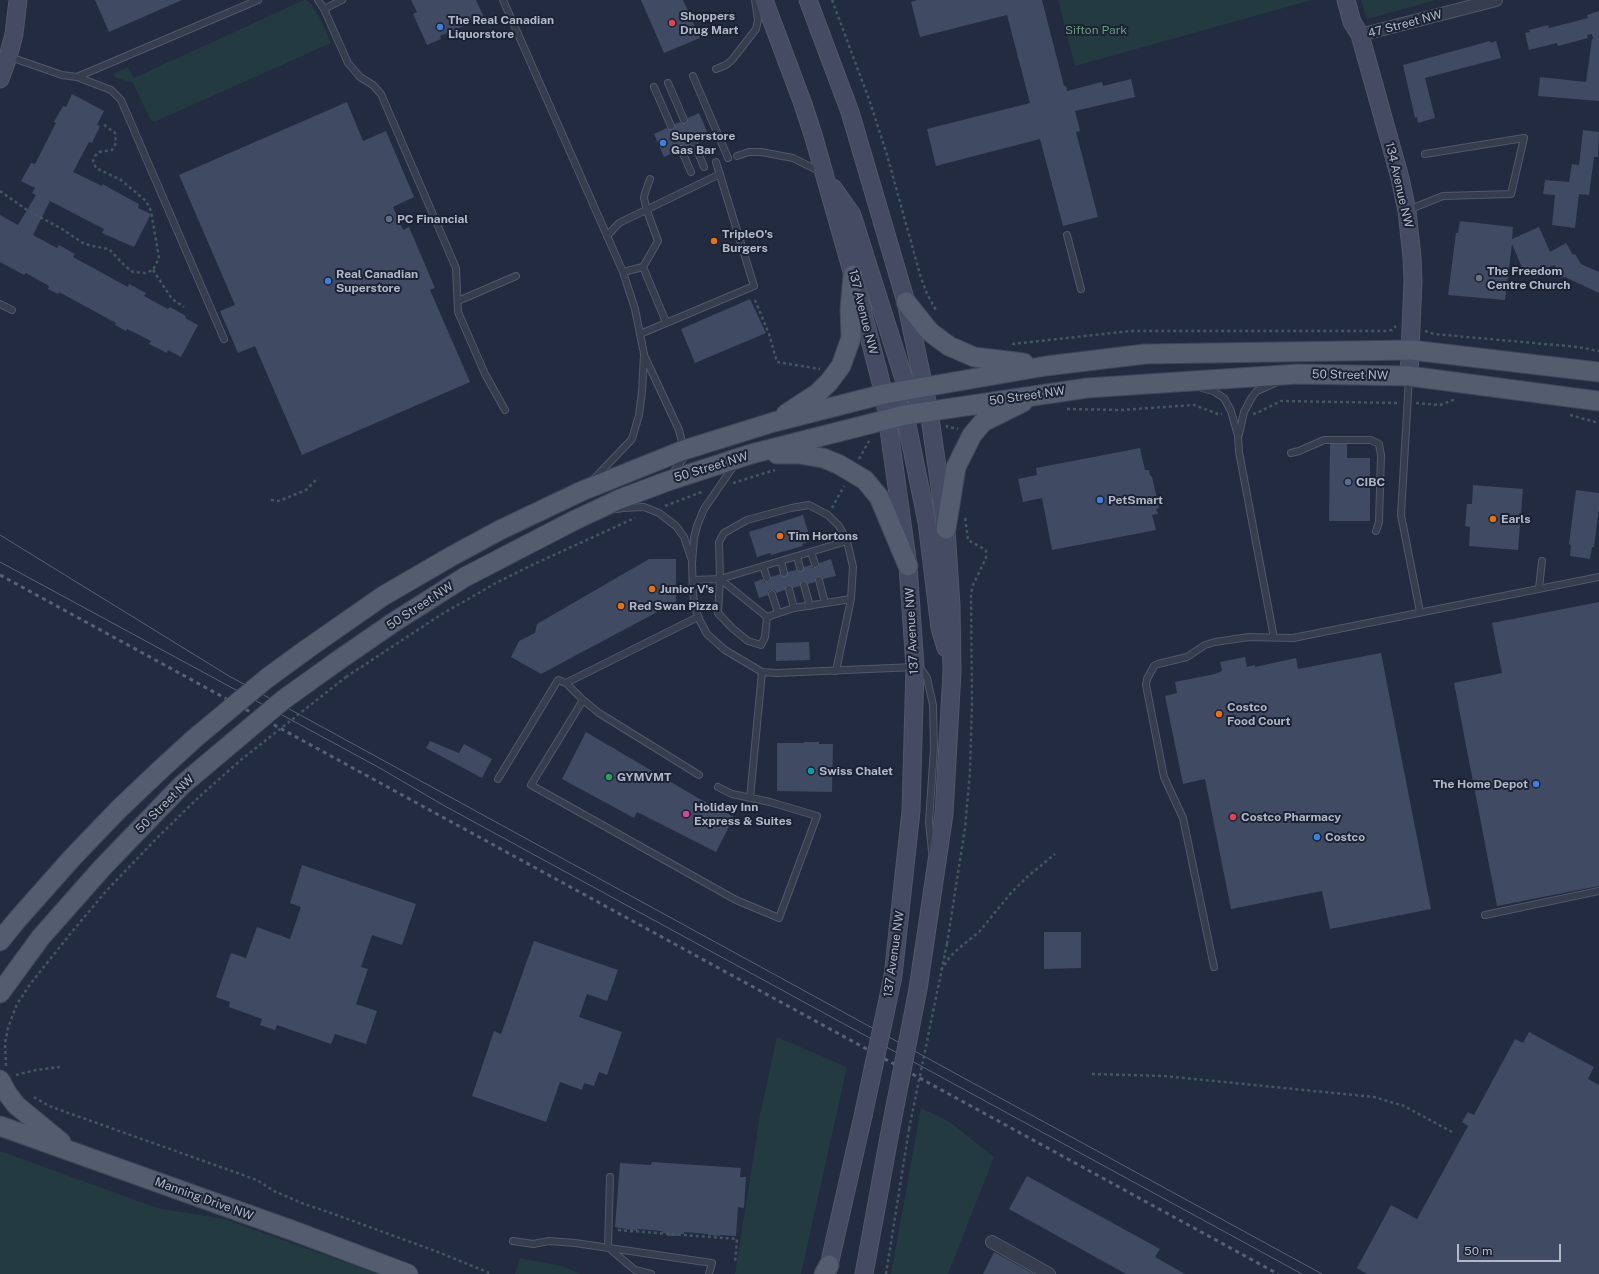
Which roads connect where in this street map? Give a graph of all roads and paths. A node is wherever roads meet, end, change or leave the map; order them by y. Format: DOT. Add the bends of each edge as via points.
graph roads {
  1 [pos="18,0"];
  2 [pos="258,0"];
  3 [pos="318,0"];
  4 [pos="342,0"];
  5 [pos="503,0"];
  6 [pos="755,0"];
  7 [pos="764,0"];
  8 [pos="808,0"];
  9 [pos="832,0"];
  10 [pos="1346,0"];
  11 [pos="1496,0"];
  12 [pos="324,9"];
  13 [pos="1360,35"];
  14 [pos="8,57"];
  15 [pos="716,69"];
  16 [pos="693,76"];
  17 [pos="77,77"];
  18 [pos="0,79"];
  19 [pos="668,84"];
  20 [pos="654,87"];
  21 [pos="684,120"];
  22 [pos="103,124"];
  23 [pos="671,126"];
  24 [pos="694,143"];
  25 [pos="681,149"];
  26 [pos="1425,154"];
  27 [pos="737,156"];
  28 [pos="728,158"];
  29 [pos="716,162"];
  30 [pos="704,167"];
  31 [pos="691,172"];
  32 [pos="720,174"];
  33 [pos="824,175"];
  34 [pos="650,179"];
  35 [pos="0,192"];
  36 [pos="647,210"];
  37 [pos="1407,210"];
  38 [pos="1067,235"];
  39 [pos="608,236"];
  40 [pos="643,267"];
  41 [pos="153,270"];
  42 [pos="623,272"];
  43 [pos="854,275"];
  44 [pos="516,276"];
  45 [pos="1081,289"];
  46 [pos="755,300"];
  47 [pos="458,301"];
  48 [pos="906,302"];
  49 [pos="0,304"];
  50 [pos="184,307"];
  51 [pos="12,310"];
  52 [pos="938,313"];
  53 [pos="666,322"];
  54 [pos="640,334"];
  55 [pos="224,339"];
  56 [pos="1411,350"];
  57 [pos="644,354"];
  58 [pos="1046,366"];
  59 [pos="823,370"];
  60 [pos="1599,372"];
  61 [pos="1298,374"];
  62 [pos="1409,376"];
  63 [pos="1135,384"];
  64 [pos="917,389"];
  65 [pos="884,394"];
  66 [pos="1039,395"];
  67 [pos="1459,399"];
  68 [pos="1599,401"];
  69 [pos="1407,403"];
  70 [pos="1066,409"];
  71 [pos="506,410"];
  72 [pos="929,411"];
  73 [pos="1232,414"];
  74 [pos="1244,414"];
  75 [pos="1565,414"];
  76 [pos="896,417"];
  77 [pos="774,422"];
  78 [pos="1599,423"];
  79 [pos="1238,436"];
  80 [pos="684,450"];
  81 [pos="1291,453"];
  82 [pos="745,456"];
  83 [pos="778,469"];
  84 [pos="318,478"];
  85 [pos="668,481"];
  86 [pos="719,487"];
  87 [pos="582,491"];
  88 [pos="271,500"];
  89 [pos="653,510"];
  90 [pos="575,520"];
  91 [pos="946,529"];
  92 [pos="1376,530"];
  93 [pos="847,541"];
  94 [pos="811,552"];
  95 [pos="797,556"];
  96 [pos="781,561"];
  97 [pos="1542,561"];
  98 [pos="692,563"];
  99 [pos="815,564"];
  100 [pos="763,566"];
  101 [pos="908,566"];
  102 [pos="800,568"];
  103 [pos="784,573"];
  104 [pos="1599,576"];
  105 [pos="720,578"];
  106 [pos="767,578"];
  107 [pos="693,580"];
  108 [pos="819,580"];
  109 [pos="804,585"];
  110 [pos="1539,588"];
  111 [pos="789,589"];
  112 [pos="772,594"];
  113 [pos="851,599"];
  114 [pos="825,603"];
  115 [pos="810,606"];
  116 [pos="794,608"];
  117 [pos="1420,612"];
  118 [pos="778,613"];
  119 [pos="698,617"];
  120 [pos="766,617"];
  121 [pos="1274,638"];
  122 [pos="915,667"];
  123 [pos="836,671"];
  124 [pos="762,672"];
  125 [pos="952,672"];
  126 [pos="566,683"];
  127 [pos="583,700"];
  128 [pos="699,775"];
  129 [pos="498,779"];
  130 [pos="718,787"];
  131 [pos="750,798"];
  132 [pos="1055,854"];
  133 [pos="935,882"];
  134 [pos="1599,891"];
  135 [pos="1485,915"];
  136 [pos="0,941"];
  137 [pos="947,944"];
  138 [pos="1214,968"];
  139 [pos="941,970"];
  140 [pos="1,996"];
  141 [pos="60,1067"];
  142 [pos="1092,1074"];
  143 [pos="10,1076"];
  144 [pos="30,1095"];
  145 [pos="0,1126"];
  146 [pos="1454,1133"];
  147 [pos="73,1152"];
  148 [pos="610,1177"];
  149 [pos="616,1230"];
  150 [pos="513,1241"];
  151 [pos="992,1242"];
  152 [pos="608,1248"];
  153 [pos="736,1263"];
  154 [pos="827,1271"];
  155 [pos="408,1274"];
  156 [pos="492,1274"];
  157 [pos="652,1274"];
  158 [pos="709,1274"];
  159 [pos="864,1274"];
  160 [pos="886,1274"];
  161 [pos="1049,1274"];
  1 -- 14 [label="main road"];
  2 -- 17 [label="lane"];
  3 -- 12 [label="lane"];
  4 -- 12 [label="lane"];
  5 -- 39 [label="lane"];
  6 -- 15 [label="lane" via="758,20 756,29 732,60"];
  7 -- 33 [label="main road, 137 Avenue NW" via="803,104"];
  8 -- 48 [label="main road" via="850,112"];
  9 -- 52 [label="path" via="878,128 921,278"];
  10 -- 13 [label="main road, 134 Avenue NW" via="1352,22"];
  11 -- 13 [label="street, 47 Street NW"];
  12 -- 47 [label="lane" via="351,67 381,94 456,268"];
  13 -- 37 [label="main road, 134 Avenue NW"];
  14 -- 17 [label="lane" via="62,75"];
  14 -- 18 [label="main road"];
  16 -- 28 [label="lane"];
  17 -- 55 [label="lane" via="111,90 121,100"];
  19 -- 21 [label="lane"];
  20 -- 23 [label="lane"];
  22 -- 41 [label="path" via="114,133 116,143 112,150 99,152 93,162 96,168 121,180 146,201 151,211 159,258"];
  24 -- 30 [label="lane"];
  25 -- 31 [label="lane"];
  26 -- 37 [label="lane" via="1524,138 1511,194 1443,196"];
  27 -- 33 [label="lane" via="748,152 761,152 793,158"];
  29 -- 32 [label="lane"];
  32 -- 36 [label="lane"];
  32 -- 53 [label="lane" via="754,286"];
  33 -- 43 [label="main road, 137 Avenue NW"];
  33 -- 64 [label="main road" via="852,215"];
  34 -- 36 [label="lane" via="644,193"];
  35 -- 41 [label="path" via="83,243 109,249 133,272 145,273"];
  36 -- 39 [label="lane" via="619,223"];
  36 -- 40 [label="lane" via="658,241"];
  37 -- 56 [label="main road, 134 Avenue NW" via="1412,263"];
  38 -- 45 [label="lane"];
  39 -- 42 [label="lane"];
  40 -- 42 [label="lane"];
  40 -- 53 [label="lane"];
  41 -- 50 [label="path" via="172,299"];
  42 -- 54 [label="lane" via="636,309"];
  43 -- 65 [label="main road, 137 Avenue NW"];
  43 -- 77 [label="main road" via="850,309 851,338 840,366 818,393"];
  44 -- 47 [label="lane"];
  46 -- 59 [label="path" via="777,362"];
  47 -- 71 [label="lane" via="458,312 485,374"];
  48 -- 58 [label="main road" via="939,340 970,356"];
  48 -- 64 [label="main road"];
  49 -- 51 [label="lane"];
  53 -- 54 [label="lane"];
  54 -- 57 [label="lane"];
  56 -- 58 [label="main road, 50 Street NW" via="1145,354"];
  56 -- 60 [label="main road, 50 Street NW"];
  56 -- 62 [label="main road, 134 Avenue NW"];
  57 -- 80 [label="lane" via="679,430"];
  57 -- 87 [label="lane" via="639,415 632,439"];
  58 -- 64 [label="main road, 50 Street NW"];
  61 -- 62 [label="main road, 50 Street NW"];
  61 -- 63 [label="main road, 50 Street NW"];
  61 -- 74 [label="lane" via="1257,391"];
  62 -- 68 [label="main road, 50 Street NW"];
  62 -- 69 [label="lane"];
  63 -- 66 [label="main road, 50 Street NW"];
  63 -- 73 [label="lane" via="1206,388 1224,398"];
  64 -- 65 [label="main road, 50 Street NW"];
  64 -- 72 [label="main road"];
  65 -- 76 [label="main road, 137 Avenue NW"];
  65 -- 77 [label="main road, 50 Street NW"];
  66 -- 72 [label="main road, 50 Street NW"];
  66 -- 91 [label="main road" via="983,422 972,435 956,467"];
  67 -- 69 [label="path" via="1440,405"];
  69 -- 74 [label="path" via="1281,401 1257,414"];
  69 -- 117 [label="lane" via="1401,515"];
  70 -- 73 [label="path" via="1121,410 1194,405 1218,414"];
  72 -- 76 [label="main road, 50 Street NW"];
  72 -- 91 [label="main road"];
  73 -- 79 [label="lane"];
  74 -- 79 [label="lane"];
  75 -- 78 [label="path"];
  76 -- 82 [label="main road, 50 Street NW"];
  76 -- 101 [label="main road, 137 Avenue NW"];
  76 -- 125 [label="main road" via="927,522 940,628"];
  77 -- 80 [label="main road, 50 Street NW"];
  79 -- 121 [label="lane"];
  80 -- 85 [label="lane" via="682,459"];
  80 -- 87 [label="main road, 50 Street NW"];
  81 -- 92 [label="lane" via="1324,440 1371,440 1379,444 1380,522"];
  82 -- 85 [label="main road, 50 Street NW"];
  82 -- 86 [label="lane"];
  82 -- 101 [label="main road" via="799,454 823,458 865,480 879,497"];
  83 -- 86 [label="path"];
  84 -- 88 [label="path" via="306,490 279,502"];
  85 -- 90 [label="main road, 50 Street NW"];
  86 -- 89 [label="path"];
  86 -- 98 [label="lane" via="704,509 697,526"];
  87 -- 136 [label="main road, 50 Street NW, bridge" via="500,530 383,596 266,679 206,728 118,810 72,858"];
  89 -- 90 [label="lane" via="644,507 623,508"];
  89 -- 98 [label="lane" via="668,520 684,537"];
  89 -- 143 [label="path, bridge" via="560,552 442,614 346,677 242,759 200,796 107,890 31,983 17,1004 8,1028 5,1043 6,1066"];
  90 -- 140 [label="main road, 50 Street NW, bridge" via="465,577 394,622 283,700 182,785 102,868 41,937"];
  91 -- 125 [label="main road"];
  93 -- 94 [label="lane"];
  93 -- 105 [label="lane" via="839,526 828,515 809,505 747,520 724,533 719,542"];
  93 -- 113 [label="lane" via="853,567"];
  94 -- 95 [label="lane"];
  94 -- 99 [label="lane"];
  95 -- 96 [label="lane"];
  95 -- 102 [label="lane"];
  96 -- 100 [label="lane"];
  96 -- 103 [label="lane"];
  97 -- 110 [label="lane"];
  98 -- 107 [label="lane"];
  100 -- 105 [label="lane"];
  100 -- 106 [label="lane"];
  101 -- 122 [label="main road, 137 Avenue NW"];
  104 -- 110 [label="lane"];
  105 -- 107 [label="lane"];
  105 -- 120 [label="lane"];
  105 -- 120 [label="lane" via="718,613 732,628 748,641 762,645"];
  107 -- 119 [label="lane"];
  108 -- 114 [label="lane"];
  109 -- 115 [label="lane"];
  110 -- 117 [label="lane"];
  111 -- 116 [label="lane"];
  112 -- 118 [label="lane"];
  113 -- 114 [label="lane"];
  113 -- 123 [label="lane"];
  114 -- 115 [label="lane"];
  115 -- 116 [label="lane"];
  116 -- 118 [label="lane"];
  117 -- 121 [label="lane" via="1293,638"];
  118 -- 120 [label="lane"];
  119 -- 124 [label="lane" via="707,634 725,650"];
  119 -- 126 [label="lane"];
  121 -- 138 [label="lane" via="1245,637 1208,644 1187,657 1158,664 1149,672 1146,679 1164,777 1183,818"];
  122 -- 123 [label="lane"];
  122 -- 133 [label="lane" via="921,669 927,678 933,705 934,748 929,822"];
  122 -- 154 [label="main road, 137 Avenue NW, bridge" via="911,811 893,976 864,1116"];
  123 -- 124 [label="lane"];
  124 -- 131 [label="lane"];
  125 -- 133 [label="main road" via="944,814"];
  126 -- 127 [label="lane"];
  126 -- 129 [label="lane" via="558,680"];
  127 -- 128 [label="lane" via="599,713"];
  127 -- 131 [label="lane" via="531,785 736,900 779,918 817,816"];
  130 -- 131 [label="lane" via="732,794"];
  132 -- 139 [label="path" via="1011,893 979,932 953,953"];
  133 -- 159 [label="main road, bridge" via="918,990"];
  134 -- 135 [label="lane"];
  137 -- 139 [label="path, bridge"];
  139 -- 160 [label="path, bridge" via="908,1129"];
  141 -- 143 [label="path"];
  142 -- 146 [label="path" via="1164,1076 1374,1097 1404,1106"];
  143 -- 147 [label="main road" via="7,1093 16,1105"];
  144 -- 156 [label="path" via="49,1106 257,1180 274,1191 304,1204 431,1249"];
  145 -- 147 [label="main road, Manning Drive NW"];
  147 -- 155 [label="main road, Manning Drive NW"];
  148 -- 152 [label="lane"];
  149 -- 153 [label="path" via="737,1239"];
  150 -- 152 [label="lane" via="533,1244 549,1241"];
  151 -- 161 [label="street"];
  152 -- 157 [label="lane" via="635,1270"];
  152 -- 158 [label="lane" via="712,1263"];
}
